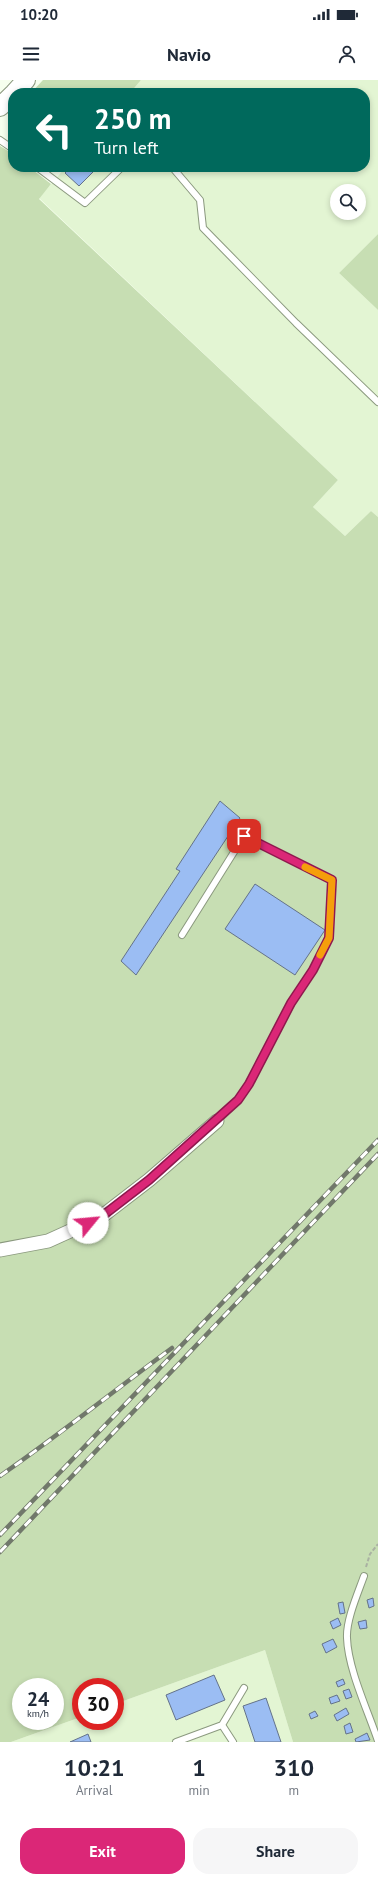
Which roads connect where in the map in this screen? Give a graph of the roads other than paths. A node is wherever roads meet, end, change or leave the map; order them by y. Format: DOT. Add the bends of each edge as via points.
graph roads {
  1 [pos="26,80"];
  2 [pos="18,88"];
  3 [pos="8,98"];
  4 [pos="0,107"];
  5 [pos="44,172"];
  6 [pos="117,172"];
  7 [pos="176,172"];
  8 [pos="378,402"];
  9 [pos="182,935"];
  10 [pos="217,1121"];
  11 [pos="0,1250"];
  12 [pos="364,1576"];
  13 [pos="244,1688"];
  14 [pos="222,1725"];
  15 [pos="378,1741"];
  16 [pos="176,1742"];
  17 [pos="233,1742"];
  1 -- 2 [label="main road"];
  3 -- 4 [label="main road"];
  5 -- 6 [label="lane" via="85,203"];
  7 -- 8 [label="lane" via="200,200 203,228"];
  9 -- 10 [label="lane" via="244,836 332,880 329,938 313,970 291,1003 249,1084 238,1100"];
  10 -- 11 [label="street" via="149,1180 101,1217 48,1241"];
  12 -- 15 [label="lane" via="353,1605 347,1637 353,1669"];
  13 -- 14 [label="lane"];
  14 -- 16 [label="lane"];
  14 -- 17 [label="lane"];
}
